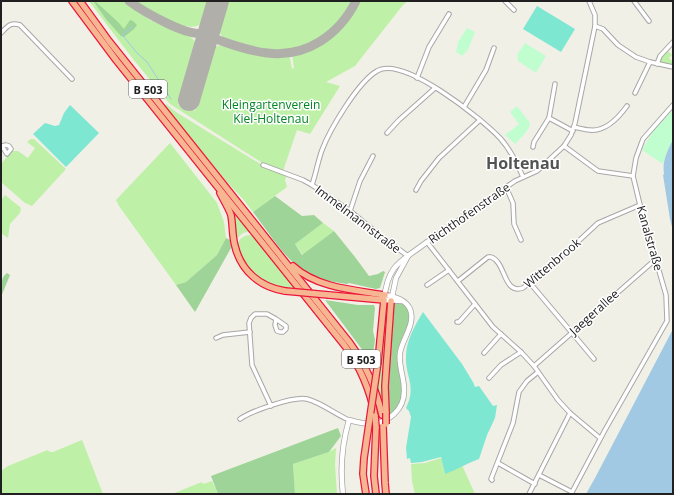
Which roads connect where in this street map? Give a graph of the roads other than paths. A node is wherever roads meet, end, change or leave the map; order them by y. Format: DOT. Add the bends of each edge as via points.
graph roads {
  1 [pos="72,1"];
  2 [pos="80,1"];
  3 [pos="505,1"];
  4 [pos="590,1"];
  5 [pos="634,1"];
  6 [pos="514,10"];
  7 [pos="449,14"];
  8 [pos="649,21"];
  9 [pos="595,26"];
  10 [pos="1,33"];
  11 [pos="673,42"];
  12 [pos="494,48"];
  13 [pos="650,62"];
  14 [pos="657,64"];
  15 [pos="673,67"];
  16 [pos="417,78"];
  17 [pos="72,79"];
  18 [pos="555,84"];
  19 [pos="435,88"];
  20 [pos="635,92"];
  21 [pos="673,105"];
  22 [pos="628,106"];
  23 [pos="464,107"];
  24 [pos="549,118"];
  25 [pos="480,120"];
  26 [pos="573,129"];
  27 [pos="387,134"];
  28 [pos="564,146"];
  29 [pos="533,147"];
  30 [pos="373,156"];
  31 [pos="263,165"];
  32 [pos="633,176"];
  33 [pos="523,177"];
  34 [pos="212,179"];
  35 [pos="312,185"];
  36 [pos="506,187"];
  37 [pos="416,190"];
  38 [pos="640,205"];
  39 [pos="350,211"];
  40 [pos="521,240"];
  41 [pos="427,242"];
  42 [pos="278,252"];
  43 [pos="408,256"];
  44 [pos="656,259"];
  45 [pos="449,270"];
  46 [pos="458,281"];
  47 [pos="530,283"];
  48 [pos="427,285"];
  49 [pos="384,297"];
  50 [pos="392,298"];
  51 [pos="475,304"];
  52 [pos="276,319"];
  53 [pos="457,322"];
  54 [pos="250,332"];
  55 [pos="572,333"];
  56 [pos="501,334"];
  57 [pos="216,338"];
  58 [pos="521,352"];
  59 [pos="484,353"];
  60 [pos="594,359"];
  61 [pos="534,366"];
  62 [pos="538,372"];
  63 [pos="489,378"];
  64 [pos="271,406"];
  65 [pos="570,413"];
  66 [pos="384,414"];
  67 [pos="240,419"];
  68 [pos="349,420"];
  69 [pos="600,438"];
  70 [pos="498,463"];
  71 [pos="539,475"];
  72 [pos="492,480"];
  73 [pos="535,484"];
  74 [pos="572,493"];
  75 [pos="343,494"];
  76 [pos="366,494"];
  77 [pos="376,494"];
  78 [pos="386,494"];
  79 [pos="529,494"];
  1 -- 34 [label="highway, B 503"];
  2 -- 42 [label="highway, B 503" via="116,50"];
  3 -- 6 [label="street"];
  4 -- 9 [label="street, Richthofenstraße" via="595,14"];
  5 -- 8 [label="street"];
  7 -- 16 [label="street" via="429,47"];
  9 -- 13 [label="street" via="603,29 627,52"];
  9 -- 26 [label="street, Richthofenstraße"];
  10 -- 17 [label="street" via="11,25 20,25"];
  11 -- 14 [label="street" via="660,56"];
  12 -- 23 [label="street" via="486,70"];
  13 -- 14 [label="street"];
  13 -- 20 [label="street"];
  14 -- 15 [label="street"];
  16 -- 19 [label="street"];
  16 -- 35 [label="street" via="399,69 386,68 375,72 366,81 331,130"];
  18 -- 24 [label="street"];
  19 -- 23 [label="street"];
  19 -- 27 [label="street"];
  21 -- 32 [label="street, Kanalstraße" via="643,139"];
  22 -- 26 [label="street" via="602,128"];
  23 -- 25 [label="street"];
  24 -- 26 [label="street"];
  24 -- 29 [label="street"];
  25 -- 33 [label="street" via="505,144"];
  25 -- 37 [label="street" via="439,158"];
  26 -- 28 [label="street, Richthofenstraße"];
  28 -- 32 [label="street" via="598,171"];
  28 -- 33 [label="street, Richthofenstraße" via="540,169"];
  30 -- 39 [label="street" via="360,181"];
  31 -- 35 [label="street, Immelmannstraße"];
  32 -- 38 [label="street, Kanalstraße"];
  33 -- 36 [label="street, Richthofenstraße"];
  34 -- 49 [label="highway, bridge" via="229,210 235,248 242,265 262,283 285,291"];
  34 -- 77 [label="highway, B 503, bridge" via="352,355 365,380 375,416"];
  35 -- 39 [label="street, Immelmannstraße"];
  36 -- 40 [label="street" via="513,203 514,224"];
  36 -- 41 [label="street, Richthofenstraße"];
  38 -- 44 [label="street, Kanalstraße"];
  38 -- 47 [label="street, Wittenbrook" via="598,224"];
  39 -- 43 [label="street, Immelmannstraße"];
  41 -- 43 [label="street, Richthofenstraße"];
  41 -- 45 [label="street"];
  42 -- 49 [label="highway" via="302,273 315,280"];
  42 -- 66 [label="highway, B 503" via="357,352 370,375"];
  43 -- 49 [label="street, Richthofenstraße" via="393,270"];
  43 -- 50 [label="street" via="396,278"];
  44 -- 55 [label="street, Jaegerallee"];
  44 -- 69 [label="street, Kanalstraße" via="666,295 667,321"];
  45 -- 46 [label="street"];
  45 -- 48 [label="street"];
  46 -- 47 [label="street, Wittenbrook" via="491,256 496,259 512,288 520,289"];
  46 -- 51 [label="street"];
  47 -- 55 [label="street"];
  49 -- 50 [label="street"];
  49 -- 76 [label="highway, bridge" via="378,362 364,458"];
  50 -- 66 [label="highway"];
  50 -- 68 [label="street" via="408,306 411,315 411,323 401,346 400,356 403,400 400,407 379,422 371,424"];
  51 -- 53 [label="street"];
  51 -- 56 [label="street"];
  52 -- 54 [label="street" via="267,314 255,314 250,321"];
  54 -- 57 [label="street"];
  54 -- 64 [label="street" via="252,365"];
  55 -- 60 [label="street"];
  55 -- 61 [label="street, Jaegerallee"];
  56 -- 58 [label="street"];
  56 -- 59 [label="street"];
  58 -- 61 [label="street"];
  58 -- 63 [label="street" via="501,365"];
  61 -- 62 [label="street"];
  62 -- 65 [label="street"];
  62 -- 70 [label="street" via="527,380 519,392 513,423"];
  64 -- 67 [label="street"];
  64 -- 68 [label="street" via="294,399 307,399"];
  65 -- 69 [label="street"];
  65 -- 71 [label="street"];
  66 -- 78 [label="highway, B 503"];
  68 -- 75 [label="street" via="342,457"];
  69 -- 74 [label="street, Kanalstraße"];
  70 -- 72 [label="street"];
  70 -- 73 [label="street"];
  71 -- 73 [label="street"];
  71 -- 74 [label="street"];
  73 -- 79 [label="street"];
}
